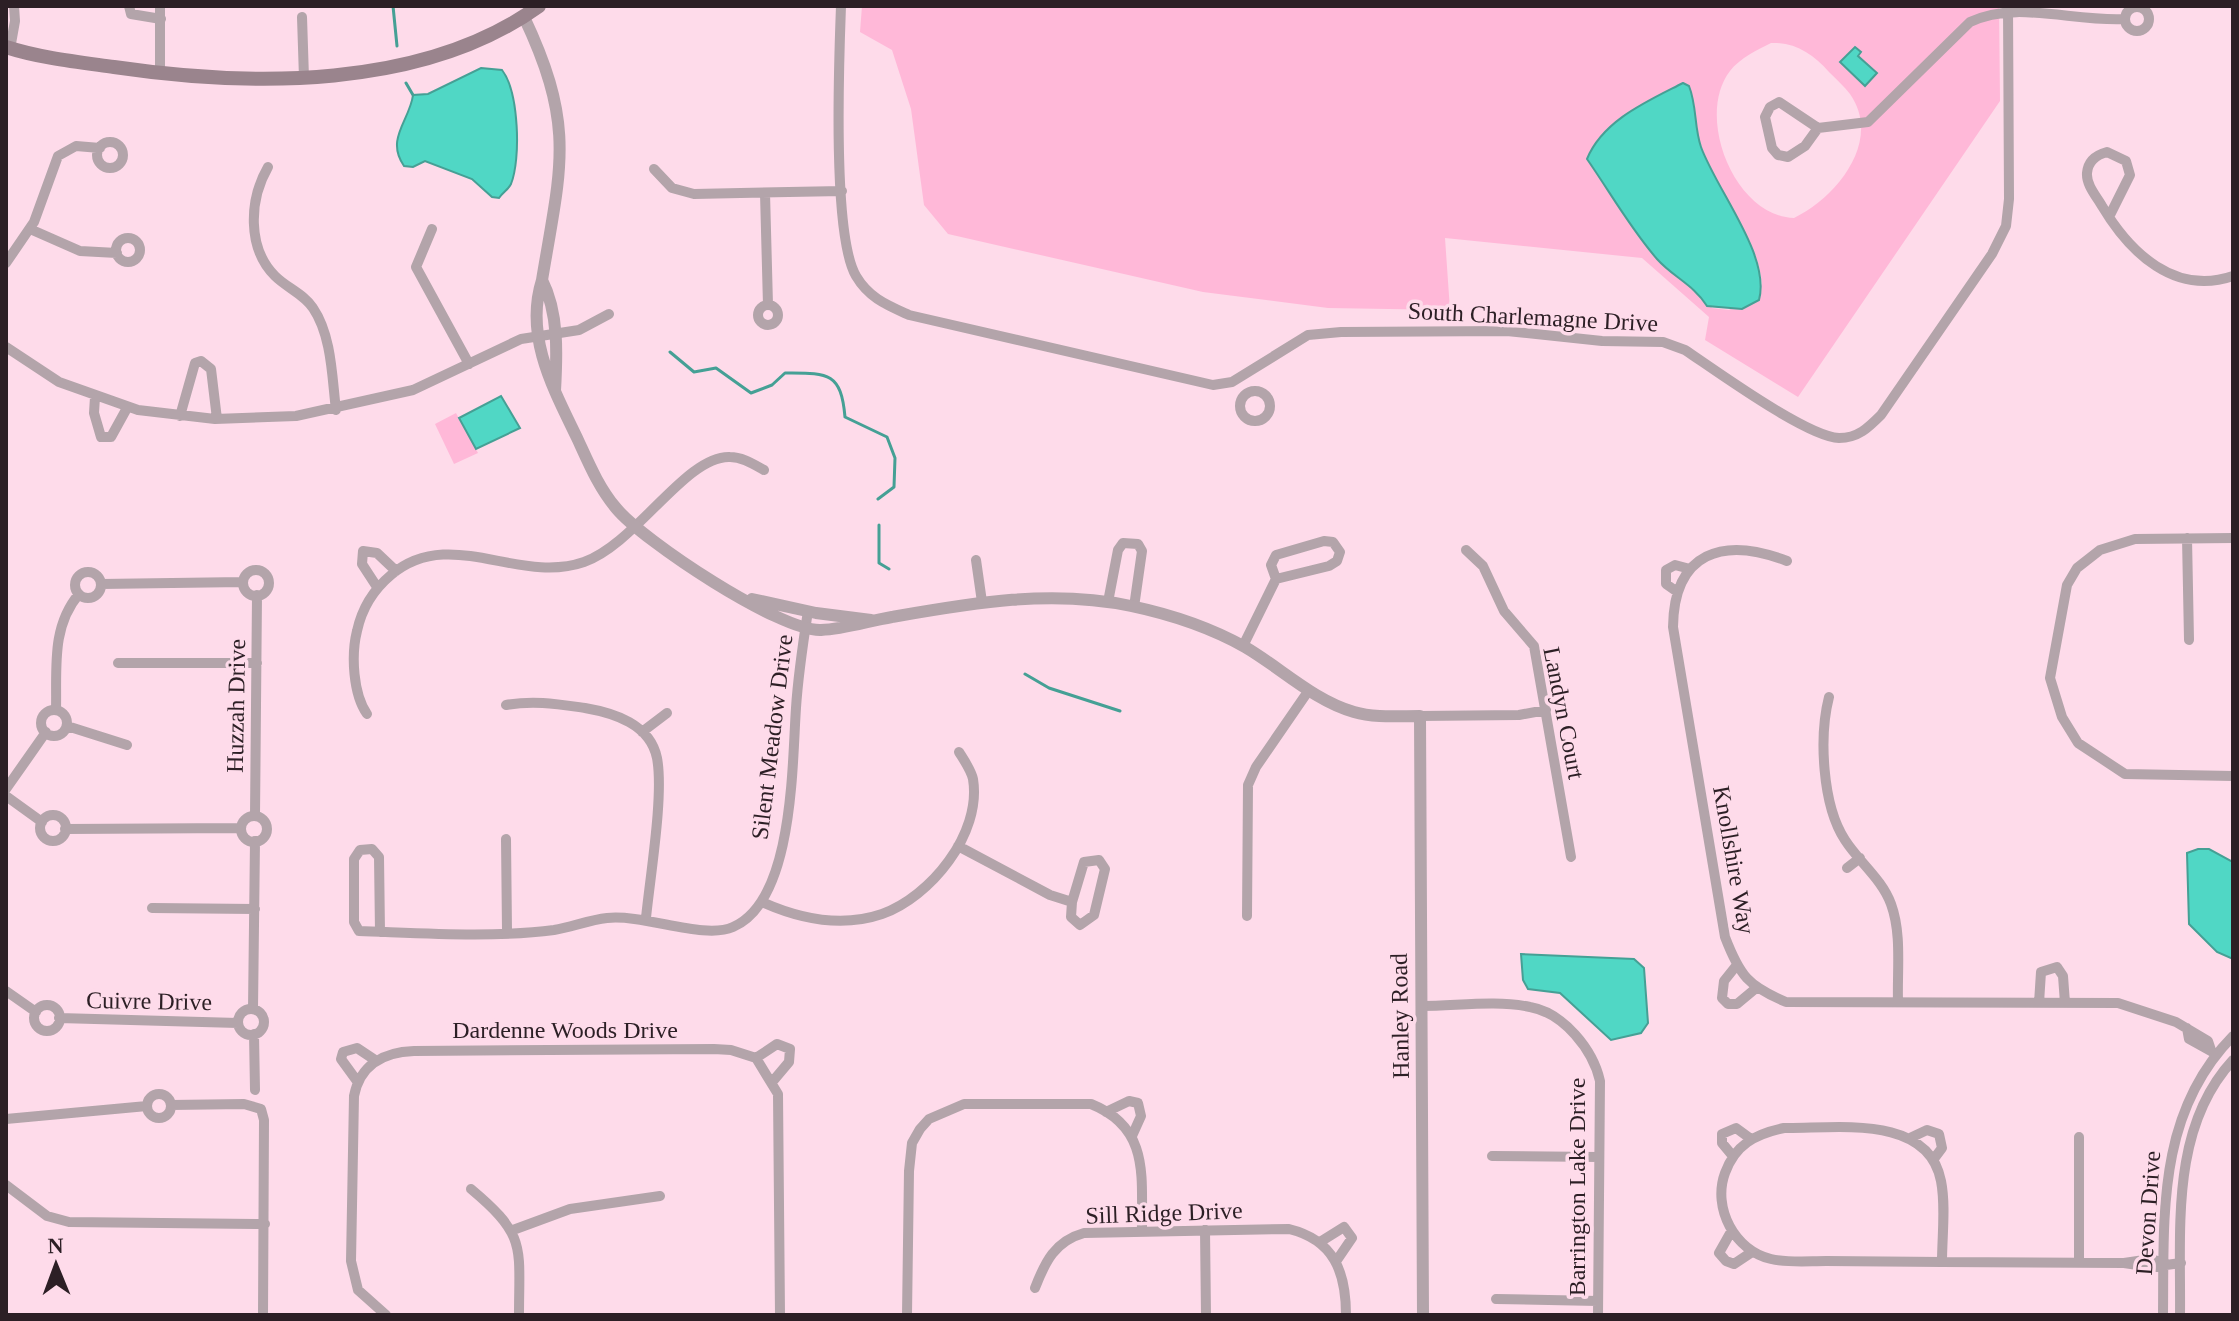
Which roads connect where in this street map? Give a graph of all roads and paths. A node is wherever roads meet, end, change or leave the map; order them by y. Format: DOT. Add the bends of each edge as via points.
graph roads {
  1 [pos="14,6"];
  2 [pos="129,6"];
  3 [pos="160,6"];
  4 [pos="539,6"];
  5 [pos="841,6"];
  6 [pos="2008,8"];
  7 [pos="520,12"];
  8 [pos="302,17"];
  9 [pos="161,19"];
  10 [pos="2125,19"];
  11 [pos="7,53"];
  12 [pos="160,74"];
  13 [pos="304,78"];
  14 [pos="1818,128"];
  15 [pos="100,148"];
  16 [pos="268,167"];
  17 [pos="654,169"];
  18 [pos="842,191"];
  19 [pos="765,193"];
  20 [pos="2109,217"];
  21 [pos="30,229"];
  22 [pos="432,229"];
  23 [pos="117,253"];
  24 [pos="6,263"];
  25 [pos="2233,276"];
  26 [pos="542,280"];
  27 [pos="768,305"];
  28 [pos="609,314"];
  29 [pos="555,335"];
  30 [pos="538,336"];
  31 [pos="6,347"];
  32 [pos="469,364"];
  33 [pos="1243,377"];
  34 [pos="555,391"];
  35 [pos="1249,393"];
  36 [pos="95,397"];
  37 [pos="127,408"];
  38 [pos="336,410"];
  39 [pos="180,416"];
  40 [pos="217,419"];
  41 [pos="764,470"];
  42 [pos="638,526"];
  43 [pos="2187,538"];
  44 [pos="2233,538"];
  45 [pos="1466,550"];
  46 [pos="976,560"];
  47 [pos="1787,561"];
  48 [pos="1690,569"];
  49 [pos="396,571"];
  50 [pos="1276,579"];
  51 [pos="243,582"];
  52 [pos="101,584"];
  53 [pos="377,587"];
  54 [pos="1676,591"];
  55 [pos="79,594"];
  56 [pos="257,595"];
  57 [pos="744,598"];
  58 [pos="982,602"];
  59 [pos="1108,602"];
  60 [pos="1134,607"];
  61 [pos="808,611"];
  62 [pos="873,620"];
  63 [pos="805,628"];
  64 [pos="2189,640"];
  65 [pos="1243,646"];
  66 [pos="118,663"];
  67 [pos="257,663"];
  68 [pos="1309,690"];
  69 [pos="1829,697"];
  70 [pos="506,705"];
  71 [pos="56,710"];
  72 [pos="1546,710"];
  73 [pos="667,713"];
  74 [pos="367,714"];
  75 [pos="1420,716"];
  76 [pos="67,726"];
  77 [pos="46,732"];
  78 [pos="642,732"];
  79 [pos="127,745"];
  80 [pos="959,752"];
  81 [pos="2233,776"];
  82 [pos="6,789"];
  83 [pos="6,796"];
  84 [pos="255,816"];
  85 [pos="42,822"];
  86 [pos="241,828"];
  87 [pos="65,829"];
  88 [pos="506,839"];
  89 [pos="255,841"];
  90 [pos="958,846"];
  91 [pos="1571,857"];
  92 [pos="1860,858"];
  93 [pos="1847,868"];
  94 [pos="762,902"];
  95 [pos="1072,902"];
  96 [pos="152,908"];
  97 [pos="255,909"];
  98 [pos="1247,916"];
  99 [pos="646,918"];
  100 [pos="507,931"];
  101 [pos="380,932"];
  102 [pos="1736,966"];
  103 [pos="1755,989"];
  104 [pos="6,991"];
  105 [pos="1898,1002"];
  106 [pos="2039,1003"];
  107 [pos="2065,1003"];
  108 [pos="1422,1006"];
  109 [pos="253,1009"];
  110 [pos="36,1012"];
  111 [pos="59,1018"];
  112 [pos="238,1023"];
  113 [pos="254,1034"];
  114 [pos="2233,1036"];
  115 [pos="2213,1052"];
  116 [pos="756,1058"];
  117 [pos="375,1060"];
  118 [pos="2232,1063"];
  119 [pos="357,1081"];
  120 [pos="773,1081"];
  121 [pos="255,1090"];
  122 [pos="171,1105"];
  123 [pos="147,1106"];
  124 [pos="1106,1112"];
  125 [pos="6,1119"];
  126 [pos="1132,1136"];
  127 [pos="2079,1137"];
  128 [pos="1910,1138"];
  129 [pos="1751,1139"];
  130 [pos="1732,1155"];
  131 [pos="1492,1156"];
  132 [pos="1599,1157"];
  133 [pos="1933,1160"];
  134 [pos="6,1185"];
  135 [pos="471,1189"];
  136 [pos="660,1196"];
  137 [pos="265,1224"];
  138 [pos="513,1230"];
  139 [pos="1205,1230"];
  140 [pos="1732,1230"];
  141 [pos="1142,1231"];
  142 [pos="1320,1242"];
  143 [pos="1752,1252"];
  144 [pos="1337,1260"];
  145 [pos="1942,1262"];
  146 [pos="2079,1263"];
  147 [pos="2164,1263"];
  148 [pos="2181,1263"];
  149 [pos="1035,1288"];
  150 [pos="1496,1299"];
  151 [pos="1598,1301"];
  152 [pos="263,1315"];
  153 [pos="386,1315"];
  154 [pos="519,1315"];
  155 [pos="780,1315"];
  156 [pos="907,1315"];
  157 [pos="1206,1315"];
  158 [pos="1346,1315"];
  159 [pos="1423,1315"];
  160 [pos="1598,1315"];
  161 [pos="2163,1315"];
  162 [pos="2180,1315"];
  1 -- 11 [label="street"];
  2 -- 9 [label="street" via="131,14"];
  3 -- 9 [label="street"];
  4 -- 7 [label="main road"];
  5 -- 18 [label="street, South Charlemagne Drive"];
  6 -- 10 [label="street"];
  6 -- 14 [label="street" via="1988,10 1970,22 1868,122"];
  6 -- 33 [label="street, South Charlemagne Drive" via="2006,226 1983,267 1865,431 1829,437 1663,342 1467,329 1341,332 1308,335"];
  7 -- 13 [label="main road" via="452,49 391,69"];
  7 -- 26 [label="street" via="546,64 560,118 558,191"];
  8 -- 13 [label="street"];
  9 -- 12 [label="street"];
  11 -- 12 [label="main road"];
  12 -- 13 [label="main road"];
  14 -- 14 [label="street" via="1779,102 1765,117 1778,155 1788,157 1797,151"];
  15 -- 21 [label="street" via="76,146 58,156"];
  16 -- 38 [label="street" via="256,190 259,253 278,279 313,308 326,339"];
  17 -- 19 [label="street" via="672,188 694,194"];
  18 -- 19 [label="street"];
  18 -- 33 [label="street, South Charlemagne Drive" via="847,253 856,275 882,303 909,315 1213,385"];
  19 -- 27 [label="street"];
  20 -- 20 [label="street" via="2130,175 2126,161 2107,152 2093,159 2087,177"];
  20 -- 25 [label="street" via="2162,272 2191,281"];
  21 -- 23 [label="street" via="80,251"];
  21 -- 24 [label="street"];
  22 -- 32 [label="street" via="416,267"];
  26 -- 29 [label="street"];
  26 -- 30 [label="street"];
  28 -- 29 [label="street" via="579,330"];
  29 -- 30 [label="street"];
  29 -- 34 [label="street"];
  30 -- 32 [label="street"];
  30 -- 34 [label="street"];
  31 -- 36 [label="street" via="59,382"];
  32 -- 38 [label="street" via="413,390"];
  33 -- 35 [label="street"];
  34 -- 42 [label="street" via="593,474 617,510"];
  36 -- 37 [label="street"];
  36 -- 37 [label="street" via="101,437 111,437"];
  37 -- 39 [label="street"];
  38 -- 40 [label="street"];
  39 -- 40 [label="street"];
  39 -- 40 [label="street" via="190,373 201,361 211,369"];
  41 -- 42 [label="street" via="734,456 706,461"];
  42 -- 49 [label="street" via="623,541 571,565 537,568 444,553 416,558"];
  42 -- 57 [label="street" via="678,561"];
  43 -- 44 [label="street"];
  43 -- 64 [label="street"];
  43 -- 81 [label="street" via="2135,539 2100,550 2077,568 2060,605 2050,678 2069,732 2098,759 2125,774"];
  45 -- 72 [label="street, Landyn Court" via="1483,566 1504,611 1534,646"];
  46 -- 58 [label="street"];
  47 -- 48 [label="street, Knollshire Way" via="1755,548 1731,549"];
  48 -- 54 [label="street, Knollshire Way"];
  48 -- 54 [label="street, Knollshire Way" via="1675,565 1666,570 1666,584"];
  49 -- 53 [label="street"];
  49 -- 53 [label="street" via="377,553 363,551 364,571"];
  50 -- 50 [label="street" via="1271,565 1276,555 1324,541 1333,542 1340,552 1329,566"];
  50 -- 65 [label="street"];
  51 -- 52 [label="street"];
  51 -- 56 [label="street" via="247,592"];
  51 -- 56 [label="street" via="251,571 264,574 268,587"];
  52 -- 55 [label="street" via="94,597"];
  52 -- 55 [label="street" via="96,575 85,573 76,584"];
  53 -- 74 [label="street" via="355,636 356,682"];
  54 -- 102 [label="street, Knollshire Way" via="1673,627 1725,937"];
  55 -- 71 [label="street" via="58,638"];
  56 -- 67 [label="street, Huzzah Drive"];
  57 -- 61 [label="street"];
  57 -- 63 [label="street"];
  58 -- 59 [label="street"];
  58 -- 62 [label="street"];
  59 -- 60 [label="street"];
  59 -- 60 [label="street" via="1118,550 1131,541 1142,551"];
  60 -- 65 [label="street"];
  61 -- 62 [label="street"];
  61 -- 63 [label="street, Silent Meadow Drive"];
  62 -- 63 [label="street"];
  63 -- 94 [label="street, Silent Meadow Drive" via="791,796"];
  65 -- 68 [label="street"];
  66 -- 67 [label="street"];
  67 -- 84 [label="street, Huzzah Drive"];
  68 -- 75 [label="street" via="1356,712"];
  68 -- 98 [label="street" via="1248,785"];
  69 -- 92 [label="street" via="1822,744 1834,817"];
  70 -- 78 [label="street" via="532,701 616,713"];
  71 -- 76 [label="street" via="65,716"];
  71 -- 77 [label="street" via="44,716"];
  72 -- 75 [label="street"];
  72 -- 91 [label="street, Landyn Court"];
  73 -- 78 [label="street"];
  75 -- 108 [label="street, Hanley Road"];
  76 -- 77 [label="street" via="58,735"];
  76 -- 79 [label="street"];
  77 -- 82 [label="street"];
  78 -- 99 [label="street" via="657,756"];
  80 -- 90 [label="street" via="973,777 973,791"];
  83 -- 85 [label="street"];
  84 -- 86 [label="street" via="245,819"];
  84 -- 89 [label="street, Huzzah Drive" via="266,829"];
  85 -- 87 [label="street" via="58,817"];
  85 -- 87 [label="street" via="40,832 47,840 59,839"];
  86 -- 87 [label="street"];
  86 -- 89 [label="street" via="245,838"];
  88 -- 100 [label="street"];
  89 -- 97 [label="street, Huzzah Drive"];
  90 -- 94 [label="street" via="934,878 883,913 831,922"];
  90 -- 95 [label="street"];
  92 -- 93 [label="street"];
  92 -- 105 [label="street" via="1890,902 1897,925"];
  94 -- 99 [label="street" via="734,927 720,930"];
  95 -- 95 [label="street" via="1074,922 1091,920 1104,877 1099,860 1084,862"];
  96 -- 97 [label="street"];
  97 -- 109 [label="street, Huzzah Drive"];
  99 -- 100 [label="street"];
  100 -- 101 [label="street"];
  101 -- 101 [label="street" via="379,857 372,849 360,850 354,859 354,922 359,931"];
  102 -- 103 [label="street, Knollshire Way"];
  102 -- 103 [label="street" via="1724,981 1722,998 1737,1004"];
  103 -- 105 [label="street" via="1786,1002"];
  104 -- 110 [label="street, Cuivre Drive"];
  105 -- 106 [label="street"];
  106 -- 107 [label="street"];
  106 -- 107 [label="street" via="2040,975 2057,967"];
  107 -- 115 [label="street" via="2129,1005 2187,1028 2189,1039"];
  108 -- 132 [label="street, Barrington Lake Drive" via="1532,1007 1582,1041 1595,1059 1600,1081"];
  108 -- 159 [label="street, Hanley Road"];
  109 -- 112 [label="street" via="242,1012"];
  109 -- 113 [label="street, Huzzah Drive" via="263,1023"];
  110 -- 111 [label="street, Cuivre Drive" via="50,1006"];
  110 -- 111 [label="street, Cuivre Drive" via="34,1021 43,1030 55,1027"];
  111 -- 112 [label="street, Cuivre Drive"];
  112 -- 113 [label="street" via="242,1031"];
  113 -- 121 [label="street, Huzzah Drive"];
  114 -- 115 [label="street, Devon Drive"];
  115 -- 118 [label="street"];
  115 -- 147 [label="street, Devon Drive" via="2170,1151"];
  116 -- 117 [label="street, Dardenne Woods Drive" via="731,1050 651,1049 414,1051"];
  116 -- 120 [label="street"];
  116 -- 120 [label="street, Dardenne Woods Drive" via="777,1044 790,1049 789,1062"];
  117 -- 119 [label="street"];
  117 -- 119 [label="street, Dardenne Woods Drive" via="357,1048 343,1052 341,1059"];
  118 -- 148 [label="street, Devon Drive" via="2200,1113 2189,1145"];
  119 -- 153 [label="street, Dardenne Woods Drive" via="351,1261 358,1290"];
  120 -- 155 [label="street" via="780,1109"];
  122 -- 123 [label="street" via="156,1095"];
  122 -- 123 [label="street" via="159,1118"];
  122 -- 137 [label="street" via="244,1104 261,1109"];
  123 -- 125 [label="street"];
  124 -- 126 [label="street"];
  124 -- 126 [label="street" via="1129,1101 1138,1103 1141,1116"];
  124 -- 156 [label="street" via="1091,1104 964,1104 929,1119 912,1143"];
  126 -- 141 [label="street" via="1141,1157"];
  127 -- 146 [label="street"];
  128 -- 129 [label="street" via="1877,1129 1784,1128"];
  128 -- 133 [label="street"];
  128 -- 133 [label="street" via="1927,1130 1939,1134 1942,1148"];
  129 -- 130 [label="street"];
  129 -- 130 [label="street" via="1736,1128 1722,1134"];
  130 -- 140 [label="street" via="1721,1196"];
  131 -- 132 [label="street"];
  132 -- 151 [label="street, Barrington Lake Drive"];
  133 -- 145 [label="street" via="1942,1190"];
  134 -- 137 [label="street" via="47,1216 69,1222"];
  135 -- 138 [label="street"];
  136 -- 138 [label="street" via="570,1209"];
  137 -- 152 [label="street"];
  138 -- 154 [label="street" via="519,1256"];
  139 -- 141 [label="street, Sill Ridge Drive"];
  139 -- 142 [label="street, Sill Ridge Drive" via="1289,1229"];
  139 -- 157 [label="street"];
  140 -- 143 [label="street"];
  140 -- 143 [label="street" via="1719,1253 1722,1258 1734,1264"];
  141 -- 149 [label="street, Sill Ridge Drive" via="1100,1231 1067,1239 1046,1260"];
  142 -- 144 [label="street, Sill Ridge Drive"];
  142 -- 144 [label="street" via="1336,1229 1349,1231 1352,1238"];
  143 -- 145 [label="street" via="1786,1261"];
  144 -- 158 [label="street" via="1346,1286"];
  145 -- 146 [label="street"];
  146 -- 147 [label="street"];
  147 -- 148 [label="street"];
  147 -- 161 [label="street, Devon Drive"];
  148 -- 162 [label="street, Devon Drive"];
  150 -- 151 [label="street"];
  151 -- 160 [label="street, Barrington Lake Drive"];
}
